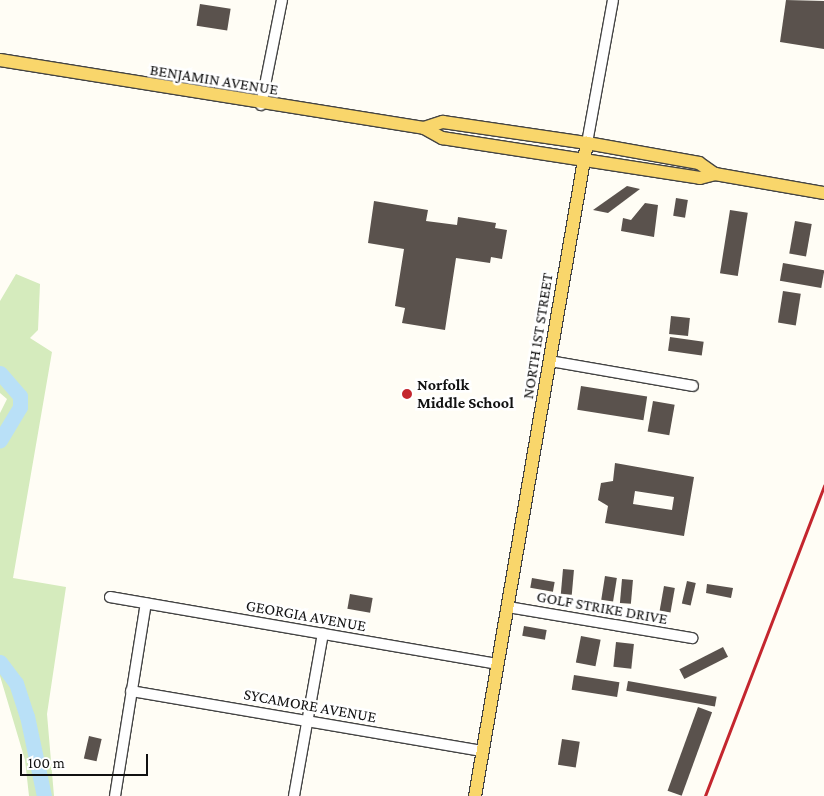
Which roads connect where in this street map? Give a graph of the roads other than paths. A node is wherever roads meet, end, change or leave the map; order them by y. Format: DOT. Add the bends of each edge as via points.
graph roads {
  1 [pos="282,0"];
  2 [pos="613,0"];
  3 [pos="0,60"];
  4 [pos="261,105"];
  5 [pos="424,128"];
  6 [pos="587,142"];
  7 [pos="584,159"];
  8 [pos="715,174"];
  9 [pos="824,193"];
  10 [pos="550,361"];
  11 [pos="693,386"];
  12 [pos="110,597"];
  13 [pos="146,603"];
  14 [pos="508,607"];
  15 [pos="322,634"];
  16 [pos="692,638"];
  17 [pos="498,664"];
  18 [pos="131,691"];
  19 [pos="307,720"];
  20 [pos="483,751"];
  21 [pos="114,796"];
  22 [pos="294,796"];
  23 [pos="475,796"];
  1 -- 4 [label="street"];
  2 -- 6 [label="street, NORTH 1ST STREET"];
  3 -- 4 [label="main road, BENJAMIN AVENUE"];
  4 -- 5 [label="main road, BENJAMIN AVENUE"];
  5 -- 6 [label="main road, BENJAMIN AVENUE" via="443,122"];
  5 -- 7 [label="main road, BENJAMIN AVENUE" via="442,138"];
  6 -- 7 [label="main road, NORTH 1ST STREET"];
  6 -- 8 [label="main road, BENJAMIN AVENUE" via="699,163"];
  7 -- 8 [label="main road, BENJAMIN AVENUE" via="700,178"];
  7 -- 10 [label="main road, NORTH 1ST STREET"];
  8 -- 9 [label="main road"];
  10 -- 11 [label="street"];
  10 -- 14 [label="main road, NORTH 1ST STREET"];
  12 -- 13 [label="street, GEORGIA AVENUE"];
  13 -- 15 [label="street, GEORGIA AVENUE"];
  13 -- 18 [label="street"];
  14 -- 16 [label="street, GOLF STRIKE DRIVE"];
  14 -- 17 [label="main road, NORTH 1ST STREET"];
  15 -- 17 [label="street, GEORGIA AVENUE"];
  15 -- 19 [label="street"];
  17 -- 20 [label="main road, NORTH 1ST STREET"];
  18 -- 19 [label="street, SYCAMORE AVENUE"];
  18 -- 21 [label="street"];
  19 -- 20 [label="street, SYCAMORE AVENUE"];
  19 -- 22 [label="street"];
  20 -- 23 [label="main road, NORTH 1ST STREET"];
}
